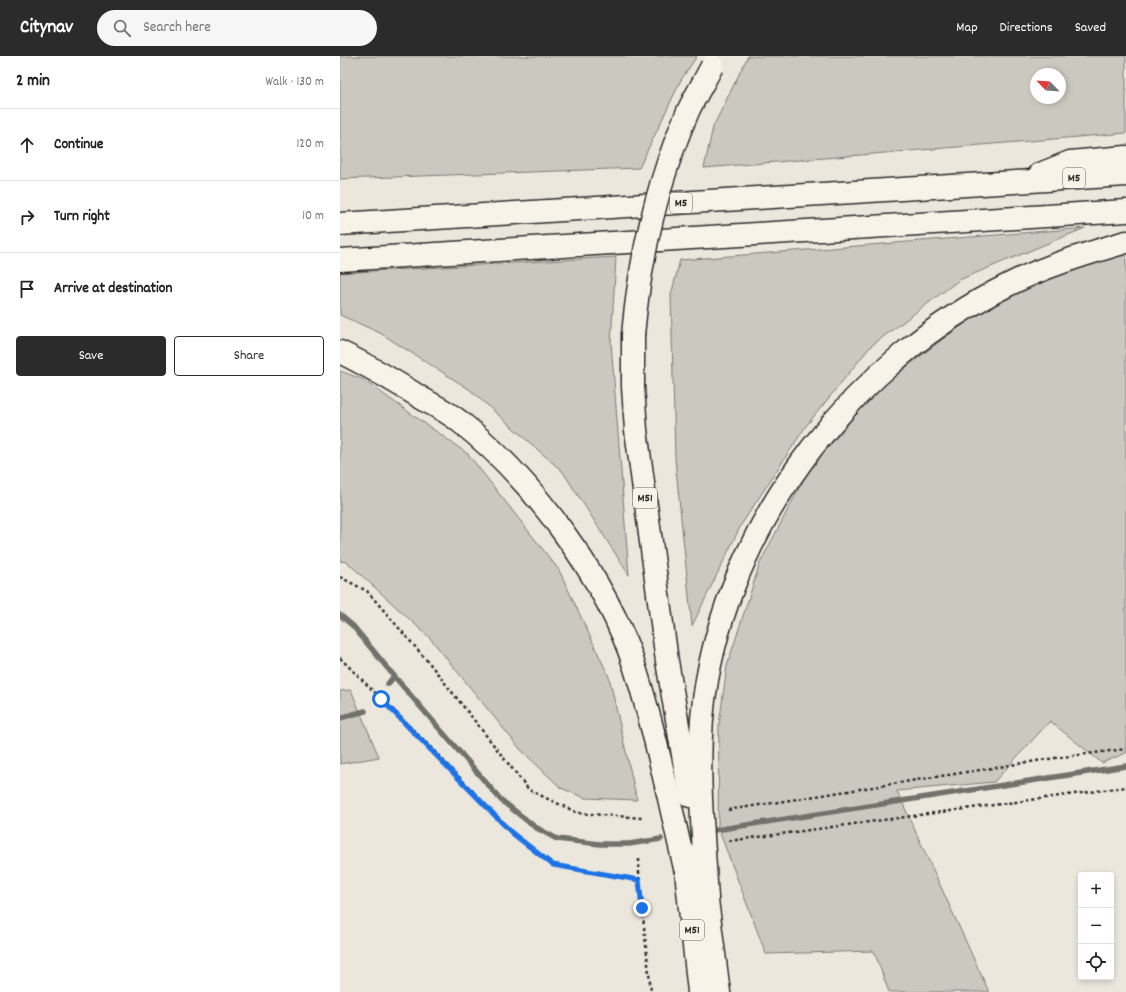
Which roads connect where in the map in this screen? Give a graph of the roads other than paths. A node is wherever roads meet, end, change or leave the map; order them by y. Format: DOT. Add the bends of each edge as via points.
graph roads {
  1 [pos="716,61"];
  2 [pos="1126,157"];
  3 [pos="1126,175"];
  4 [pos="1022,181"];
  5 [pos="1126,211"];
  6 [pos="340,224"];
  7 [pos="1126,242"];
  8 [pos="340,260"];
  9 [pos="340,352"];
  10 [pos="667,661"];
  11 [pos="685,868"];
  12 [pos="707,899"];
  13 [pos="699,992"];
  14 [pos="719,992"];
  1 -- 10 [label="highway, M51, bridge" via="689,109 657,198 646,239 633,335 636,430"];
  2 -- 4 [label="highway" via="1070,162"];
  3 -- 4 [label="highway, M5"];
  4 -- 6 [label="highway, M5"];
  5 -- 8 [label="highway"];
  7 -- 12 [label="highway" via="1009,284 971,305 904,353 835,421 793,473 774,502 740,569 715,641 707,682 700,775"];
  9 -- 11 [label="highway" via="459,420 504,462 541,504 581,556 614,614 635,667"];
  10 -- 11 [label="highway, M51"];
  10 -- 12 [label="highway, M51"];
  11 -- 13 [label="highway, M51"];
  12 -- 14 [label="highway, M51"];
}
